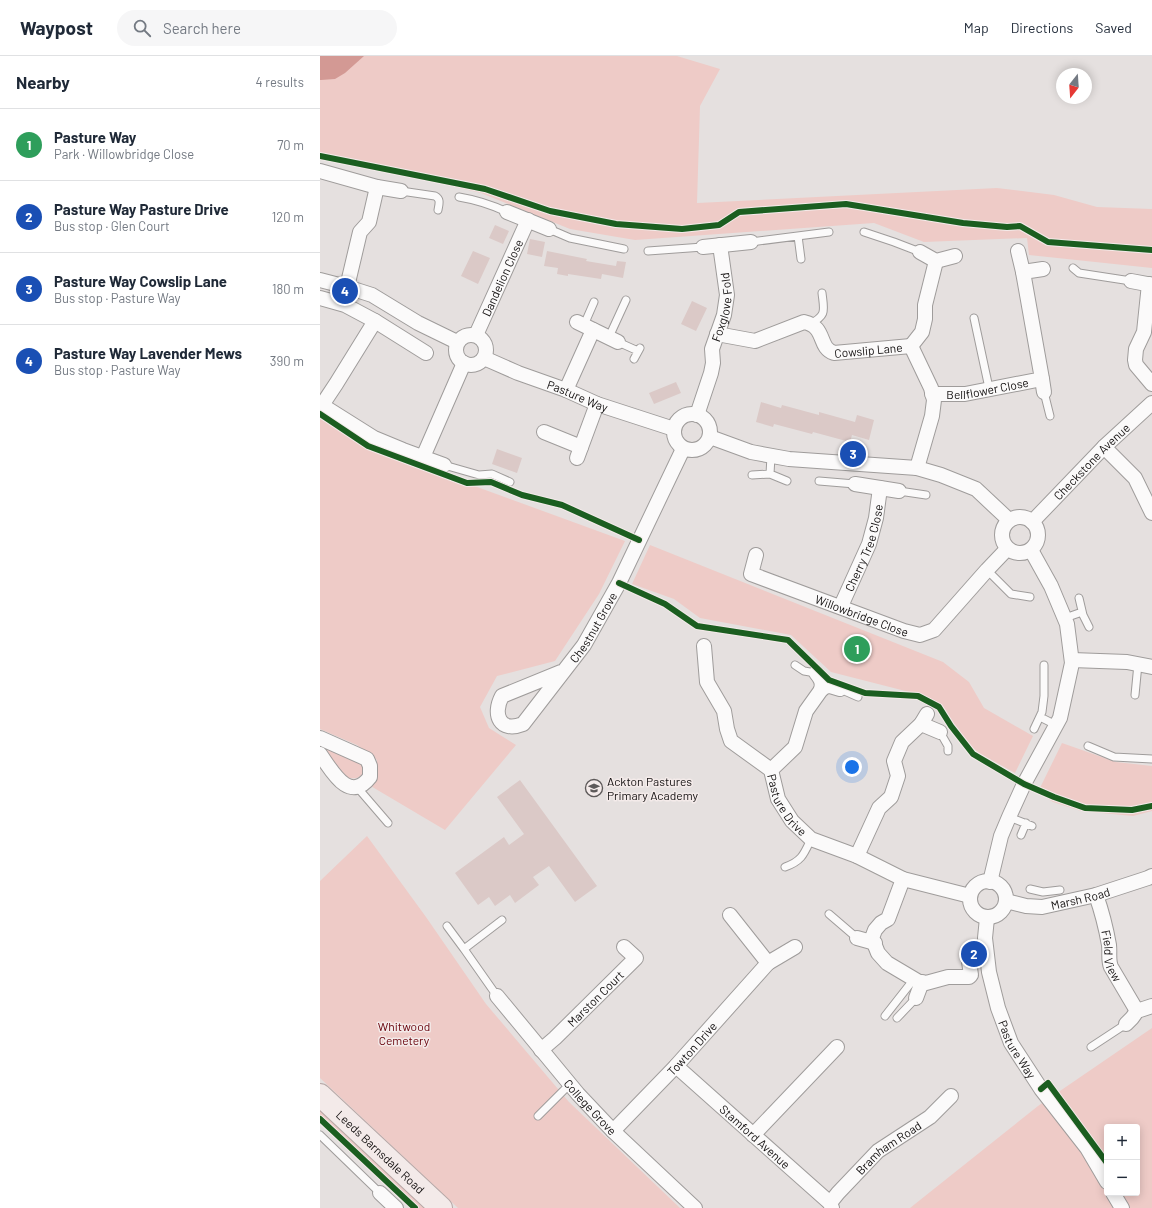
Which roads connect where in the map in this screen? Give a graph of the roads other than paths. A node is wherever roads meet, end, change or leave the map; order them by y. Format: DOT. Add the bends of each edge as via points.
graph roads {
  1 [pos="320,171"];
  2 [pos="377,187"];
  3 [pos="401,191"];
  4 [pos="459,197"];
  5 [pos="438,210"];
  6 [pos="507,212"];
  7 [pos="528,220"];
  8 [pos="549,229"];
  9 [pos="829,232"];
  10 [pos="864,232"];
  11 [pos="798,236"];
  12 [pos="751,242"];
  13 [pos="720,245"];
  14 [pos="703,247"];
  15 [pos="624,249"];
  16 [pos="648,251"];
  17 [pos="1018,251"];
  18 [pos="920,252"];
  19 [pos="955,256"];
  20 [pos="801,259"];
  21 [pos="936,262"];
  22 [pos="1073,268"];
  23 [pos="1043,270"];
  24 [pos="1023,272"];
  25 [pos="320,280"];
  26 [pos="1131,281"];
  27 [pos="1151,284"];
  28 [pos="347,287"];
  29 [pos="822,293"];
  30 [pos="320,298"];
  31 [pos="626,300"];
  32 [pos="594,302"];
  33 [pos="974,318"];
  34 [pos="375,321"];
  35 [pos="810,324"];
  36 [pos="585,325"];
  37 [pos="717,334"];
  38 [pos="476,335"];
  39 [pos="614,339"];
  40 [pos="457,342"];
  41 [pos="911,346"];
  42 [pos="426,353"];
  43 [pos="484,358"];
  44 [pos="634,359"];
  45 [pos="464,363"];
  46 [pos="1152,384"];
  47 [pos="1043,385"];
  48 [pos="988,388"];
  49 [pos="566,390"];
  50 [pos="932,394"];
  51 [pos="1152,403"];
  52 [pos="321,404"];
  53 [pos="597,404"];
  54 [pos="697,415"];
  55 [pos="1050,416"];
  56 [pos="674,429"];
  57 [pos="544,432"];
  58 [pos="710,437"];
  59 [pos="1104,447"];
  60 [pos="683,449"];
  61 [pos="771,456"];
  62 [pos="423,457"];
  63 [pos="444,465"];
  64 [pos="917,468"];
  65 [pos="770,474"];
  66 [pos="752,475"];
  67 [pos="787,481"];
  68 [pos="819,481"];
  69 [pos="510,482"];
  70 [pos="855,484"];
  71 [pos="880,488"];
  72 [pos="899,491"];
  73 [pos="926,495"];
  74 [pos="1152,513"];
  75 [pos="1009,520"];
  76 [pos="1032,522"];
  77 [pos="1007,549"];
  78 [pos="1030,550"];
  79 [pos="756,555"];
  80 [pos="987,570"];
  81 [pos="1030,597"];
  82 [pos="1079,598"];
  83 [pos="841,606"];
  84 [pos="1082,612"];
  85 [pos="1065,618"];
  86 [pos="1089,627"];
  87 [pos="704,646"];
  88 [pos="1072,660"];
  89 [pos="1138,664"];
  90 [pos="795,665"];
  91 [pos="1044,665"];
  92 [pos="1152,667"];
  93 [pos="562,672"];
  94 [pos="816,673"];
  95 [pos="840,689"];
  96 [pos="821,690"];
  97 [pos="1135,695"];
  98 [pos="858,697"];
  99 [pos="1040,717"];
  100 [pos="1056,725"];
  101 [pos="1034,729"];
  102 [pos="940,732"];
  103 [pos="320,738"];
  104 [pos="1088,746"];
  105 [pos="948,750"];
  106 [pos="320,754"];
  107 [pos="1152,759"];
  108 [pos="771,770"];
  109 [pos="356,787"];
  110 [pos="1009,816"];
  111 [pos="388,823"];
  112 [pos="1022,835"];
  113 [pos="811,839"];
  114 [pos="857,856"];
  115 [pos="785,867"];
  116 [pos="1152,876"];
  117 [pos="903,879"];
  118 [pos="990,882"];
  119 [pos="1030,889"];
  120 [pos="1060,890"];
  121 [pos="1043,892"];
  122 [pos="1096,895"];
  123 [pos="970,896"];
  124 [pos="1006,902"];
  125 [pos="1042,907"];
  126 [pos="730,913"];
  127 [pos="829,914"];
  128 [pos="987,918"];
  129 [pos="502,920"];
  130 [pos="447,926"];
  131 [pos="857,938"];
  132 [pos="874,943"];
  133 [pos="624,947"];
  134 [pos="794,948"];
  135 [pos="464,949"];
  136 [pos="968,955"];
  137 [pos="768,963"];
  138 [pos="918,981"];
  139 [pos="497,996"];
  140 [pos="916,998"];
  141 [pos="1152,1006"];
  142 [pos="1137,1011"];
  143 [pos="885,1016"];
  144 [pos="897,1018"];
  145 [pos="1126,1024"];
  146 [pos="839,1046"];
  147 [pos="1091,1047"];
  148 [pos="541,1050"];
  149 [pos="676,1066"];
  150 [pos="570,1084"];
  151 [pos="320,1095"];
  152 [pos="952,1095"];
  153 [pos="538,1116"];
  154 [pos="613,1131"];
  155 [pos="320,1135"];
  156 [pos="753,1135"];
  157 [pos="1104,1177"];
  158 [pos="380,1193"];
  159 [pos="1115,1196"];
  160 [pos="831,1206"];
  161 [pos="393,1207"];
  162 [pos="441,1208"];
  163 [pos="695,1208"];
  164 [pos="1122,1208"];
  1 -- 2 [label="street"];
  2 -- 3 [label="street"];
  2 -- 28 [label="street" via="369,222 360,232"];
  3 -- 5 [label="lane" via="439,197"];
  4 -- 6 [label="lane" via="489,204"];
  6 -- 7 [label="street"];
  7 -- 8 [label="street"];
  7 -- 38 [label="street, Dandelion Close"];
  8 -- 15 [label="lane" via="570,238"];
  9 -- 11 [label="lane"];
  10 -- 18 [label="lane"];
  11 -- 12 [label="lane"];
  11 -- 20 [label="lane"];
  12 -- 13 [label="street"];
  13 -- 14 [label="street"];
  13 -- 37 [label="street, Foxglove Fold" via="727,295 724,315"];
  14 -- 16 [label="lane"];
  17 -- 24 [label="street, Bellflower Close"];
  18 -- 21 [label="street"];
  19 -- 21 [label="street"];
  21 -- 41 [label="street" via="925,305 922,332"];
  22 -- 26 [label="lane" via="1079,273"];
  23 -- 24 [label="street"];
  24 -- 47 [label="street, Bellflower Close"];
  25 -- 28 [label="street"];
  26 -- 27 [label="street"];
  27 -- 46 [label="street" via="1144,332 1136,349 1135,360 1136,365"];
  28 -- 40 [label="street" via="372,295 418,323"];
  29 -- 35 [label="lane" via="824,310 822,315"];
  30 -- 34 [label="street" via="345,305"];
  31 -- 39 [label="lane"];
  32 -- 36 [label="lane"];
  33 -- 48 [label="lane"];
  34 -- 42 [label="street"];
  34 -- 52 [label="street"];
  35 -- 37 [label="street" via="804,322 755,342"];
  35 -- 41 [label="street, Cowslip Lane" via="819,330 824,346 829,352"];
  36 -- 39 [label="street"];
  36 -- 49 [label="street"];
  37 -- 54 [label="street, Foxglove Fold" via="712,349 712,373"];
  38 -- 40 [label="street" via="463,336"];
  38 -- 43 [label="street" via="486,346"];
  39 -- 44 [label="lane" via="639,349"];
  40 -- 45 [label="street" via="455,352"];
  41 -- 50 [label="street, Cowslip Lane"];
  43 -- 45 [label="street" via="473,365"];
  43 -- 49 [label="street, Pasture Way" via="518,374"];
  45 -- 62 [label="street"];
  47 -- 48 [label="street, Bellflower Close"];
  47 -- 55 [label="lane"];
  48 -- 50 [label="street, Bellflower Close" via="965,394"];
  49 -- 53 [label="street, Pasture Way"];
  50 -- 64 [label="street, Cowslip Lane" via="932,416"];
  51 -- 59 [label="street, Checkstone Avenue"];
  52 -- 62 [label="street" via="374,438"];
  53 -- 56 [label="street, Pasture Way"];
  53 -- 57 [label="street" via="579,452"];
  54 -- 56 [label="street" via="691,414 679,419"];
  54 -- 58 [label="street" via="706,420"];
  56 -- 60 [label="street" via="675,440"];
  58 -- 60 [label="street" via="700,449"];
  58 -- 61 [label="street" via="751,452"];
  59 -- 74 [label="street" via="1135,478"];
  59 -- 76 [label="street, Checkstone Avenue"];
  60 -- 93 [label="street, Chestnut Grove" via="619,582 584,645"];
  61 -- 64 [label="street"];
  61 -- 65 [label="lane"];
  62 -- 63 [label="street"];
  63 -- 69 [label="lane" via="479,475 492,474"];
  64 -- 75 [label="street" via="976,490"];
  65 -- 66 [label="lane"];
  65 -- 67 [label="lane"];
  68 -- 70 [label="lane"];
  70 -- 71 [label="street, Cherry Tree Close"];
  71 -- 72 [label="street, Cherry Tree Close"];
  71 -- 83 [label="street, Cherry Tree Close" via="869,544"];
  72 -- 73 [label="lane"];
  75 -- 76 [label="street" via="1021,517"];
  75 -- 77 [label="street" via="1001,534"];
  76 -- 78 [label="street" via="1038,536"];
  77 -- 78 [label="street" via="1016,554"];
  77 -- 80 [label="street, Willowbridge Close"];
  78 -- 85 [label="street" via="1051,586"];
  79 -- 83 [label="street, Willowbridge Close" via="752,574"];
  80 -- 81 [label="lane" via="1010,594"];
  80 -- 83 [label="street, Willowbridge Close" via="934,630 920,635"];
  82 -- 84 [label="lane"];
  84 -- 85 [label="lane"];
  84 -- 86 [label="lane"];
  85 -- 88 [label="street"];
  87 -- 108 [label="street, Pasture Drive" via="707,682 724,711 726,729 731,741"];
  88 -- 89 [label="street"];
  88 -- 100 [label="street" via="1060,718"];
  89 -- 92 [label="street"];
  89 -- 97 [label="lane"];
  90 -- 94 [label="lane" via="804,671"];
  91 -- 99 [label="lane" via="1044,696"];
  93 -- 93 [label="street, Chestnut Grove" via="523,724 510,726 501,723 498,710 502,696"];
  94 -- 96 [label="street" via="822,683"];
  95 -- 96 [label="street" via="830,686"];
  95 -- 98 [label="lane"];
  96 -- 108 [label="street" via="806,711 795,748"];
  99 -- 100 [label="lane"];
  99 -- 101 [label="lane"];
  100 -- 110 [label="street"];
  102 -- 105 [label="lane"];
  102 -- 114 [label="street" via="924,719 902,742 894,761 898,776 891,797 879,808"];
  103 -- 109 [label="street" via="367,759 370,777"];
  104 -- 107 [label="lane" via="1114,756"];
  106 -- 109 [label="street" via="340,782 346,786"];
  108 -- 113 [label="street, Pasture Drive" via="778,799 792,821"];
  109 -- 111 [label="lane"];
  110 -- 112 [label="lane" via="1029,825"];
  110 -- 118 [label="street" via="1001,836"];
  113 -- 114 [label="street, Pasture Drive"];
  113 -- 115 [label="lane" via="797,866"];
  114 -- 117 [label="street, Pasture Drive"];
  116 -- 122 [label="street, Marsh Road"];
  117 -- 123 [label="street, Pasture Drive"];
  117 -- 132 [label="street" via="888,919 874,930"];
  118 -- 123 [label="street" via="977,885"];
  118 -- 124 [label="street" via="1001,887"];
  119 -- 121 [label="lane"];
  120 -- 121 [label="lane"];
  121 -- 125 [label="lane"];
  122 -- 125 [label="street, Marsh Road"];
  122 -- 142 [label="street, Field View" via="1103,915 1109,946 1109,962"];
  123 -- 128 [label="street" via="973,910"];
  124 -- 125 [label="street, Marsh Road"];
  124 -- 128 [label="street" via="999,914"];
  126 -- 137 [label="street"];
  127 -- 131 [label="lane"];
  128 -- 157 [label="street, Pasture Way" via="985,938 989,972 998,1008 1012,1042 1041,1089 1087,1148"];
  129 -- 135 [label="lane"];
  130 -- 135 [label="lane"];
  131 -- 132 [label="street"];
  132 -- 138 [label="street" via="887,963"];
  133 -- 148 [label="street, Marston Court" via="636,958"];
  134 -- 137 [label="street, Towton Drive"];
  135 -- 139 [label="lane"];
  136 -- 138 [label="street" via="971,975 969,977 948,977 926,983"];
  137 -- 149 [label="street, Towton Drive"];
  138 -- 140 [label="street"];
  138 -- 143 [label="lane"];
  139 -- 148 [label="street, College Grove"];
  140 -- 144 [label="lane"];
  141 -- 142 [label="street"];
  142 -- 145 [label="street"];
  145 -- 147 [label="lane"];
  146 -- 156 [label="street"];
  148 -- 150 [label="street, College Grove"];
  149 -- 154 [label="street, Towton Drive"];
  149 -- 156 [label="street, Stamford Avenue"];
  150 -- 153 [label="lane"];
  150 -- 154 [label="street, College Grove"];
  151 -- 162 [label="main road, Leeds Barnsdale Road"];
  152 -- 160 [label="street, Bramham Road" via="930,1117 878,1151 838,1193"];
  154 -- 163 [label="street, College Grove"];
  155 -- 158 [label="lane"];
  156 -- 160 [label="street, Stamford Avenue"];
  158 -- 161 [label="street"];
  159 -- 164 [label="street"];
}
